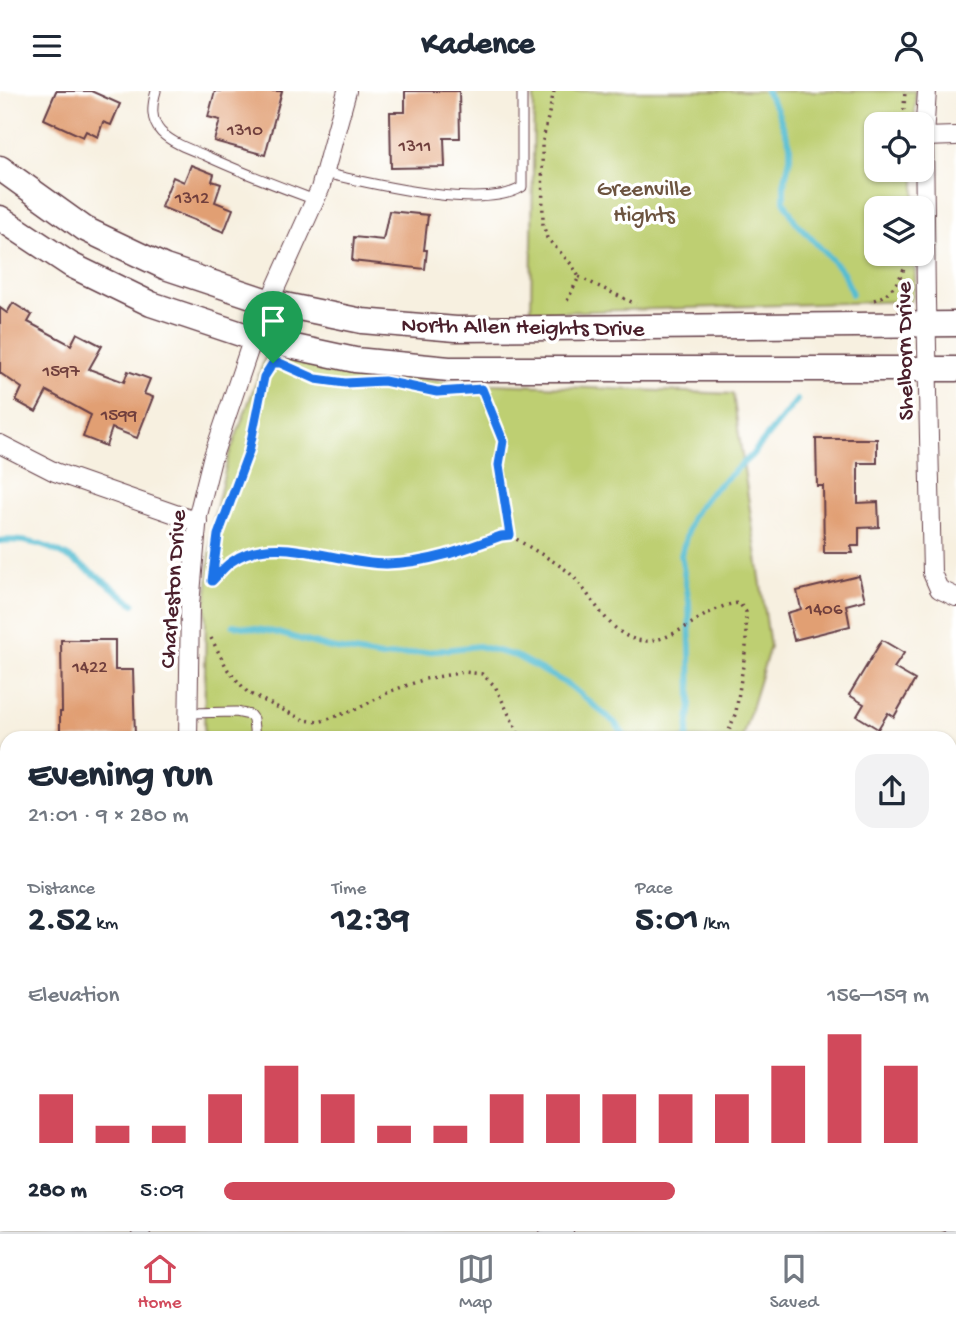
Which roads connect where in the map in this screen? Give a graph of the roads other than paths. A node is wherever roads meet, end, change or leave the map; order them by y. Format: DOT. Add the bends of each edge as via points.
graph roads {
  1 [pos="156,91"];
  2 [pos="347,91"];
  3 [pos="522,91"];
  4 [pos="927,91"];
  5 [pos="926,112"];
  6 [pos="956,136"];
  7 [pos="934,137"];
  8 [pos="0,168"];
  9 [pos="324,173"];
  10 [pos="924,182"];
  11 [pos="315,200"];
  12 [pos="0,218"];
  13 [pos="270,302"];
  14 [pos="926,324"];
  15 [pos="956,324"];
  16 [pos="253,338"];
  17 [pos="927,369"];
  18 [pos="956,369"];
  19 [pos="0,444"];
  20 [pos="198,522"];
  21 [pos="956,597"];
  22 [pos="189,713"];
  23 [pos="188,731"];
  24 [pos="254,731"];
  1 -- 11 [label="lane" via="153,118 160,131 178,144"];
  2 -- 9 [label="street, Charleston Drive"];
  3 -- 9 [label="lane" via="522,187 513,193 472,198"];
  4 -- 5 [label="street, Shelborn Drive"];
  6 -- 7 [label="street"];
  8 -- 13 [label="main road, North Allen Heights Drive" via="85,229 165,267"];
  9 -- 11 [label="street, Charleston Drive"];
  10 -- 14 [label="street, Shelborn Drive"];
  11 -- 13 [label="street, Charleston Drive"];
  12 -- 16 [label="main road, North Allen Heights Drive" via="71,265 151,304"];
  13 -- 14 [label="main road, North Allen Heights Drive" via="362,321 456,329"];
  13 -- 16 [label="street, Charleston Drive"];
  14 -- 15 [label="main road, North Allen Heights Drive"];
  14 -- 17 [label="street, Shelborn Drive"];
  16 -- 17 [label="main road, North Allen Heights Drive" via="355,360 449,369"];
  16 -- 20 [label="street, Charleston Drive" via="212,459"];
  17 -- 18 [label="main road, North Allen Heights Drive"];
  17 -- 21 [label="street, Shelborn Drive" via="932,573 939,589"];
  19 -- 20 [label="street" via="55,472"];
  20 -- 22 [label="street, Charleston Drive" via="190,605"];
  22 -- 23 [label="street, Charleston Drive"];
  22 -- 24 [label="lane" via="250,715"];
}
